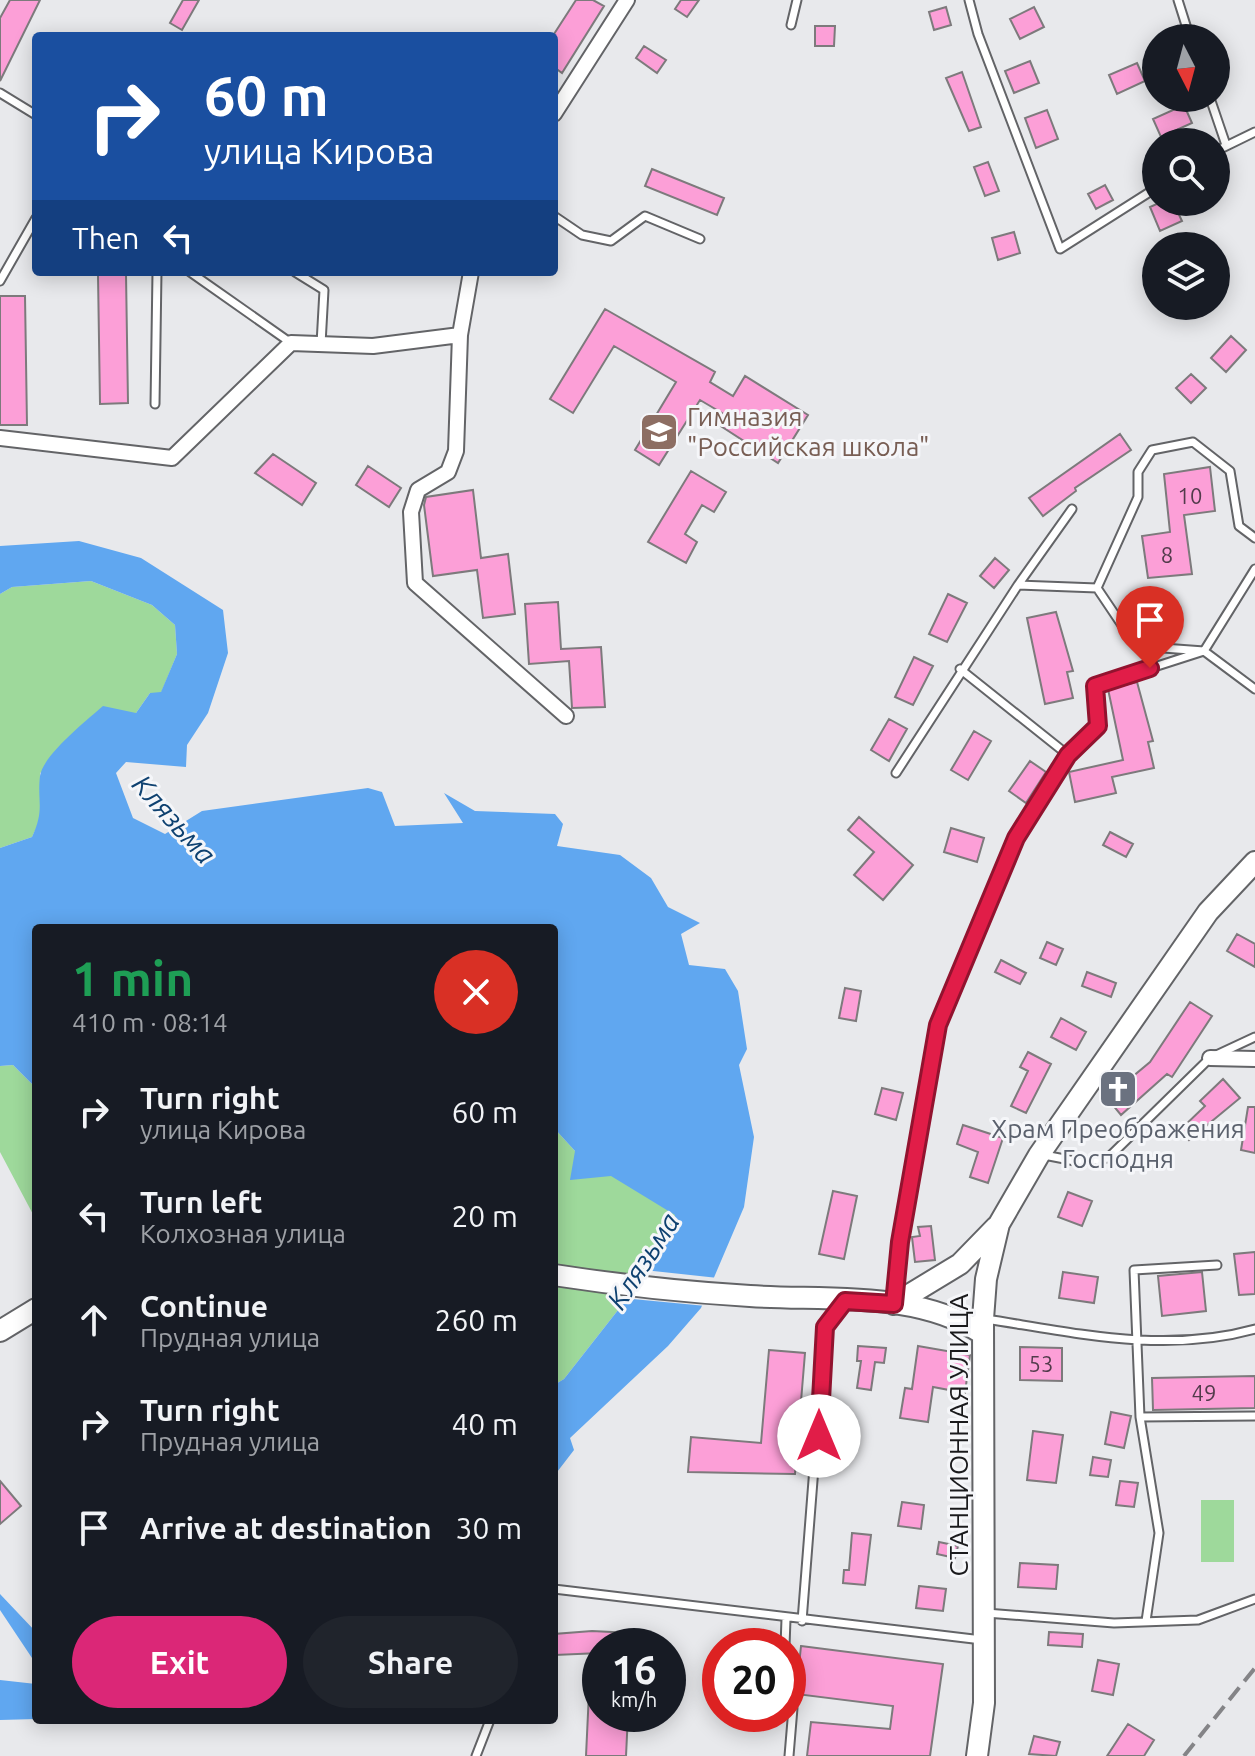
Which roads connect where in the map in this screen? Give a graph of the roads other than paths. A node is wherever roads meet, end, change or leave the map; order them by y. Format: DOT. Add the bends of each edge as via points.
graph roads {
  1 [pos="797,0"];
  2 [pos="969,0"];
  3 [pos="1178,0"];
  4 [pos="625,1"];
  5 [pos="1186,24"];
  6 [pos="791,25"];
  7 [pos="0,93"];
  8 [pos="558,108"];
  9 [pos="32,113"];
  10 [pos="1255,132"];
  11 [pos="1230,143"];
  12 [pos="1142,197"];
  13 [pos="558,219"];
  14 [pos="32,225"];
  15 [pos="700,239"];
  16 [pos="157,276"];
  17 [pos="196,276"];
  18 [pos="301,276"];
  19 [pos="470,276"];
  20 [pos="0,281"];
  21 [pos="460,335"];
  22 [pos="291,343"];
  23 [pos="321,344"];
  24 [pos="155,404"];
  25 [pos="0,438"];
  26 [pos="1072,509"];
  27 [pos="1255,538"];
  28 [pos="1255,569"];
  29 [pos="1018,585"];
  30 [pos="1097,588"];
  31 [pos="1204,651"];
  32 [pos="960,669"];
  33 [pos="1255,689"];
  34 [pos="566,716"];
  35 [pos="1068,755"];
  36 [pos="896,773"];
  37 [pos="1255,862"];
  38 [pos="1255,1037"];
  39 [pos="1210,1058"];
  40 [pos="1255,1059"];
  41 [pos="1039,1155"];
  42 [pos="999,1224"];
  43 [pos="1217,1265"];
  44 [pos="558,1276"];
  45 [pos="845,1301"];
  46 [pos="894,1304"];
  47 [pos="32,1311"];
  48 [pos="983,1327"];
  49 [pos="1255,1329"];
  50 [pos="0,1331"];
  51 [pos="1138,1343"];
  52 [pos="1255,1416"];
  53 [pos="1140,1417"];
  54 [pos="558,1590"];
  55 [pos="1255,1599"];
  56 [pos="983,1613"];
  57 [pos="786,1619"];
  58 [pos="802,1621"];
  59 [pos="1146,1621"];
  60 [pos="786,1628"];
  61 [pos="984,1641"];
  62 [pos="488,1724"];
  63 [pos="791,1732"];
  64 [pos="476,1756"];
  65 [pos="789,1756"];
  66 [pos="977,1756"];
  1 -- 6 [label="lane"];
  2 -- 12 [label="lane" via="1060,249"];
  3 -- 5 [label="lane"];
  4 -- 8 [label="street"];
  7 -- 9 [label="lane"];
  10 -- 11 [label="lane"];
  13 -- 15 [label="lane" via="582,235 611,241 645,216"];
  14 -- 20 [label="lane"];
  16 -- 24 [label="lane"];
  17 -- 22 [label="lane"];
  18 -- 23 [label="lane" via="324,290"];
  19 -- 21 [label="street"];
  21 -- 23 [label="street" via="373,346"];
  21 -- 34 [label="street" via="456,451 448,472 418,490 411,512 415,583"];
  22 -- 23 [label="street"];
  22 -- 25 [label="street" via="172,458"];
  26 -- 29 [label="lane"];
  27 -- 30 [label="lane" via="1239,526 1230,471 1193,442 1152,450 1138,472 1138,497"];
  28 -- 31 [label="lane"];
  29 -- 30 [label="lane"];
  29 -- 32 [label="lane"];
  30 -- 31 [label="lane" via="1136,646"];
  31 -- 33 [label="lane"];
  31 -- 35 [label="lane" via="1095,686 1098,726"];
  32 -- 35 [label="lane"];
  32 -- 36 [label="lane"];
  35 -- 46 [label="street" via="1016,838 938,1025"];
  37 -- 41 [label="main road, СТАНЦИОННАЯ УЛИЦА" via="1208,912"];
  38 -- 39 [label="lane"];
  39 -- 40 [label="street"];
  39 -- 41 [label="lane" via="1108,1158 1080,1162"];
  41 -- 42 [label="main road, СТАНЦИОННАЯ УЛИЦА"];
  42 -- 46 [label="main road" via="960,1264"];
  42 -- 48 [label="main road, СТАНЦИОННАЯ УЛИЦА" via="986,1279"];
  43 -- 51 [label="lane" via="1134,1270"];
  44 -- 45 [label="main road"];
  45 -- 46 [label="main road"];
  45 -- 58 [label="lane" via="825,1327"];
  46 -- 48 [label="main road"];
  47 -- 50 [label="main road"];
  48 -- 51 [label="lane"];
  48 -- 56 [label="main road, СТАНЦИОННАЯ УЛИЦА"];
  49 -- 51 [label="lane" via="1222,1338"];
  51 -- 53 [label="lane"];
  52 -- 53 [label="lane"];
  53 -- 59 [label="lane" via="1159,1533"];
  54 -- 57 [label="lane"];
  55 -- 59 [label="lane" via="1198,1620"];
  56 -- 59 [label="lane"];
  56 -- 61 [label="main road, СТАНЦИОННАЯ УЛИЦА"];
  57 -- 58 [label="lane"];
  57 -- 60 [label="lane"];
  58 -- 61 [label="lane"];
  61 -- 66 [label="main road, СТАНЦИОННАЯ УЛИЦА"];
  62 -- 64 [label="lane"];
  63 -- 65 [label="lane"];
}
